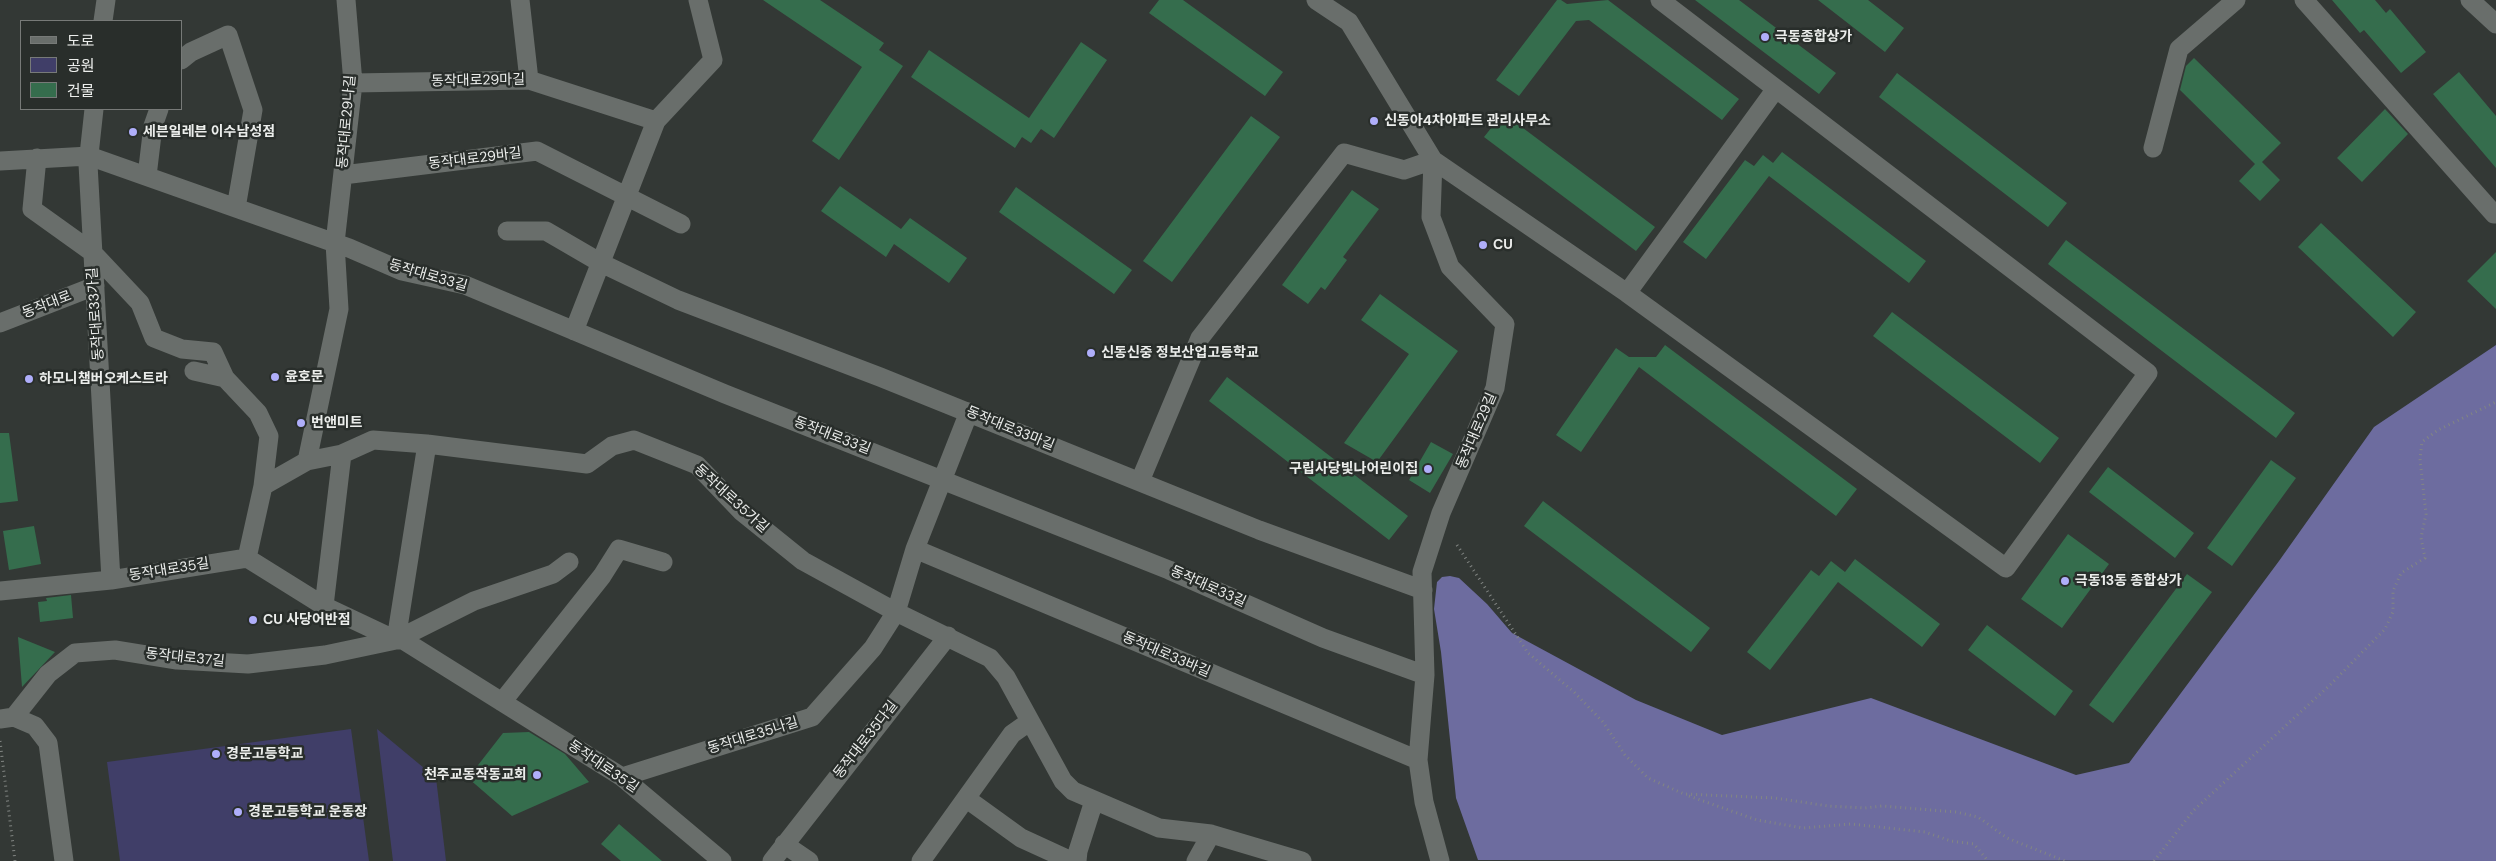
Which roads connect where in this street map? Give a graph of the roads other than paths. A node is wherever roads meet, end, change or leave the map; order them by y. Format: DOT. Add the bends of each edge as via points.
graph roads {
  1 [pos="106,0"];
  2 [pos="346,0"];
  3 [pos="520,0"];
  4 [pos="698,0"];
  5 [pos="1316,0"];
  6 [pos="1660,0"];
  7 [pos="2236,0"];
  8 [pos="2304,0"];
  9 [pos="2470,0"];
  10 [pos="103,20"];
  11 [pos="2495,22"];
  12 [pos="182,59"];
  13 [pos="529,80"];
  14 [pos="353,83"];
  15 [pos="1775,90"];
  16 [pos="94,110"];
  17 [pos="159,110"];
  18 [pos="656,121"];
  19 [pos="2153,148"];
  20 [pos="89,156"];
  21 [pos="37,158"];
  22 [pos="1433,160"];
  23 [pos="0,161"];
  24 [pos="343,175"];
  25 [pos="147,176"];
  26 [pos="627,195"];
  27 [pos="236,208"];
  28 [pos="2496,214"];
  29 [pos="681,224"];
  30 [pos="507,232"];
  31 [pos="335,243"];
  32 [pos="92,252"];
  33 [pos="600,263"];
  34 [pos="95,286"];
  35 [pos="1627,293"];
  36 [pos="0,323"];
  37 [pos="574,331"];
  38 [pos="194,372"];
  39 [pos="225,378"];
  40 [pos="969,412"];
  41 [pos="427,444"];
  42 [pos="342,454"];
  43 [pos="307,461"];
  44 [pos="942,479"];
  45 [pos="1140,482"];
  46 [pos="263,486"];
  47 [pos="915,549"];
  48 [pos="247,558"];
  49 [pos="569,562"];
  50 [pos="663,562"];
  51 [pos="111,580"];
  52 [pos="1423,590"];
  53 [pos="0,591"];
  54 [pos="324,606"];
  55 [pos="896,612"];
  56 [pos="948,636"];
  57 [pos="396,640"];
  58 [pos="1425,675"];
  59 [pos="502,702"];
  60 [pos="7,718"];
  61 [pos="1029,722"];
  62 [pos="1418,760"];
  63 [pos="622,777"];
  64 [pos="967,799"];
  65 [pos="1094,801"];
  66 [pos="1211,834"];
  67 [pos="784,844"];
  68 [pos="1275,858"];
  69 [pos="64,861"];
  70 [pos="722,861"];
  71 [pos="772,861"];
  72 [pos="809,861"];
  73 [pos="920,861"];
  74 [pos="1071,861"];
  75 [pos="1077,861"];
  76 [pos="1196,861"];
  77 [pos="1302,861"];
  78 [pos="1440,861"];
  1 -- 10 [label="street"];
  2 -- 14 [label="street, 동작대로29나길"];
  3 -- 13 [label="street"];
  4 -- 18 [label="street" via="713,60"];
  5 -- 22 [label="street" via="1349,22"];
  6 -- 15 [label="street"];
  7 -- 19 [label="street" via="2179,49"];
  8 -- 28 [label="street"];
  9 -- 11 [label="street"];
  12 -- 27 [label="street" via="190,52 228,35 253,110"];
  13 -- 14 [label="street, 동작대로29마길"];
  13 -- 18 [label="street, 동작대로29마길"];
  14 -- 24 [label="street, 동작대로29나길"];
  15 -- 35 [label="street"];
  15 -- 35 [label="street" via="2148,373 2006,568"];
  16 -- 20 [label="street, 동작대로33가길"];
  17 -- 25 [label="street" via="153,126"];
  18 -- 26 [label="street"];
  20 -- 21 [label="street, 동작대로33길"];
  20 -- 25 [label="street, 동작대로33길"];
  20 -- 32 [label="street, 동작대로33가길"];
  21 -- 23 [label="street, 동작대로33길"];
  21 -- 32 [label="street" via="32,209"];
  22 -- 35 [label="street"];
  22 -- 45 [label="street" via="1404,170 1344,153 1200,338"];
  22 -- 52 [label="street, 동작대로29길" via="1430,217 1450,267 1505,324 1495,388 1442,513 1422,572"];
  24 -- 26 [label="street, 동작대로29바길" via="537,151"];
  24 -- 31 [label="street, 동작대로29나길"];
  25 -- 27 [label="street, 동작대로33길"];
  26 -- 29 [label="street, 동작대로29바길"];
  26 -- 33 [label="street"];
  27 -- 31 [label="street, 동작대로33길"];
  30 -- 33 [label="street, 동작대로33마길" via="546,231"];
  31 -- 37 [label="street, 동작대로33길" via="402,271 465,285"];
  31 -- 43 [label="street, 동작대로29나길" via="339,309"];
  32 -- 34 [label="street, 동작대로33가길"];
  32 -- 39 [label="street" via="140,303 154,338 182,349 213,352"];
  33 -- 37 [label="street"];
  33 -- 40 [label="street, 동작대로33마길" via="678,300"];
  34 -- 36 [label="street, 동작대로"];
  34 -- 51 [label="street, 동작대로33가길"];
  37 -- 44 [label="street, 동작대로33길"];
  38 -- 39 [label="street"];
  39 -- 46 [label="street" via="258,412 269,436"];
  40 -- 44 [label="street"];
  40 -- 45 [label="street, 동작대로33마길"];
  41 -- 42 [label="street, 동작대로35가길" via="374,440"];
  41 -- 55 [label="street, 동작대로35가길" via="587,464 612,446 634,440 697,465 741,511 803,561"];
  41 -- 57 [label="street"];
  42 -- 43 [label="street, 동작대로35가길"];
  42 -- 54 [label="street"];
  43 -- 46 [label="street, 동작대로35가길"];
  44 -- 47 [label="street"];
  44 -- 58 [label="street, 동작대로33길" via="1169,570 1323,638"];
  45 -- 52 [label="street, 동작대로33마길"];
  46 -- 48 [label="street"];
  47 -- 55 [label="street"];
  47 -- 62 [label="street, 동작대로33바길"];
  48 -- 51 [label="street, 동작대로35길"];
  48 -- 54 [label="street, 동작대로35길"];
  49 -- 57 [label="street" via="553,574 474,601"];
  50 -- 59 [label="street" via="618,549 602,576"];
  51 -- 53 [label="street, 동작대로35길"];
  52 -- 58 [label="street, 동작대로29길"];
  54 -- 57 [label="street, 동작대로35길"];
  55 -- 56 [label="street, 동작대로35가길"];
  55 -- 63 [label="street, 동작대로35나길" via="873,648 812,717"];
  56 -- 61 [label="street, 동작대로35가길" via="990,658 1006,677"];
  56 -- 67 [label="street, 동작대로35다길"];
  57 -- 59 [label="street, 동작대로35길" via="403,640"];
  57 -- 60 [label="street, 동작대로37길" via="324,655 248,664 177,660 115,650 75,652 48,674"];
  58 -- 62 [label="street, 동작대로29길"];
  59 -- 63 [label="street, 동작대로35길"];
  60 -- 69 [label="street" via="35,726 48,743"];
  61 -- 64 [label="street" via="1012,734"];
  61 -- 65 [label="street, 동작대로35가길" via="1063,781 1073,791"];
  62 -- 78 [label="street, 동작대로29길" via="1424,802"];
  63 -- 70 [label="street, 동작대로35길"];
  64 -- 73 [label="street"];
  64 -- 74 [label="street" via="1021,838"];
  65 -- 66 [label="street, 동작대로35가길" via="1159,828"];
  65 -- 75 [label="street"];
  66 -- 68 [label="street, 동작대로35가길"];
  66 -- 76 [label="street"];
  67 -- 71 [label="street, 동작대로35다길"];
  67 -- 72 [label="street"];
  68 -- 77 [label="street, 동작대로35가길"];
}
